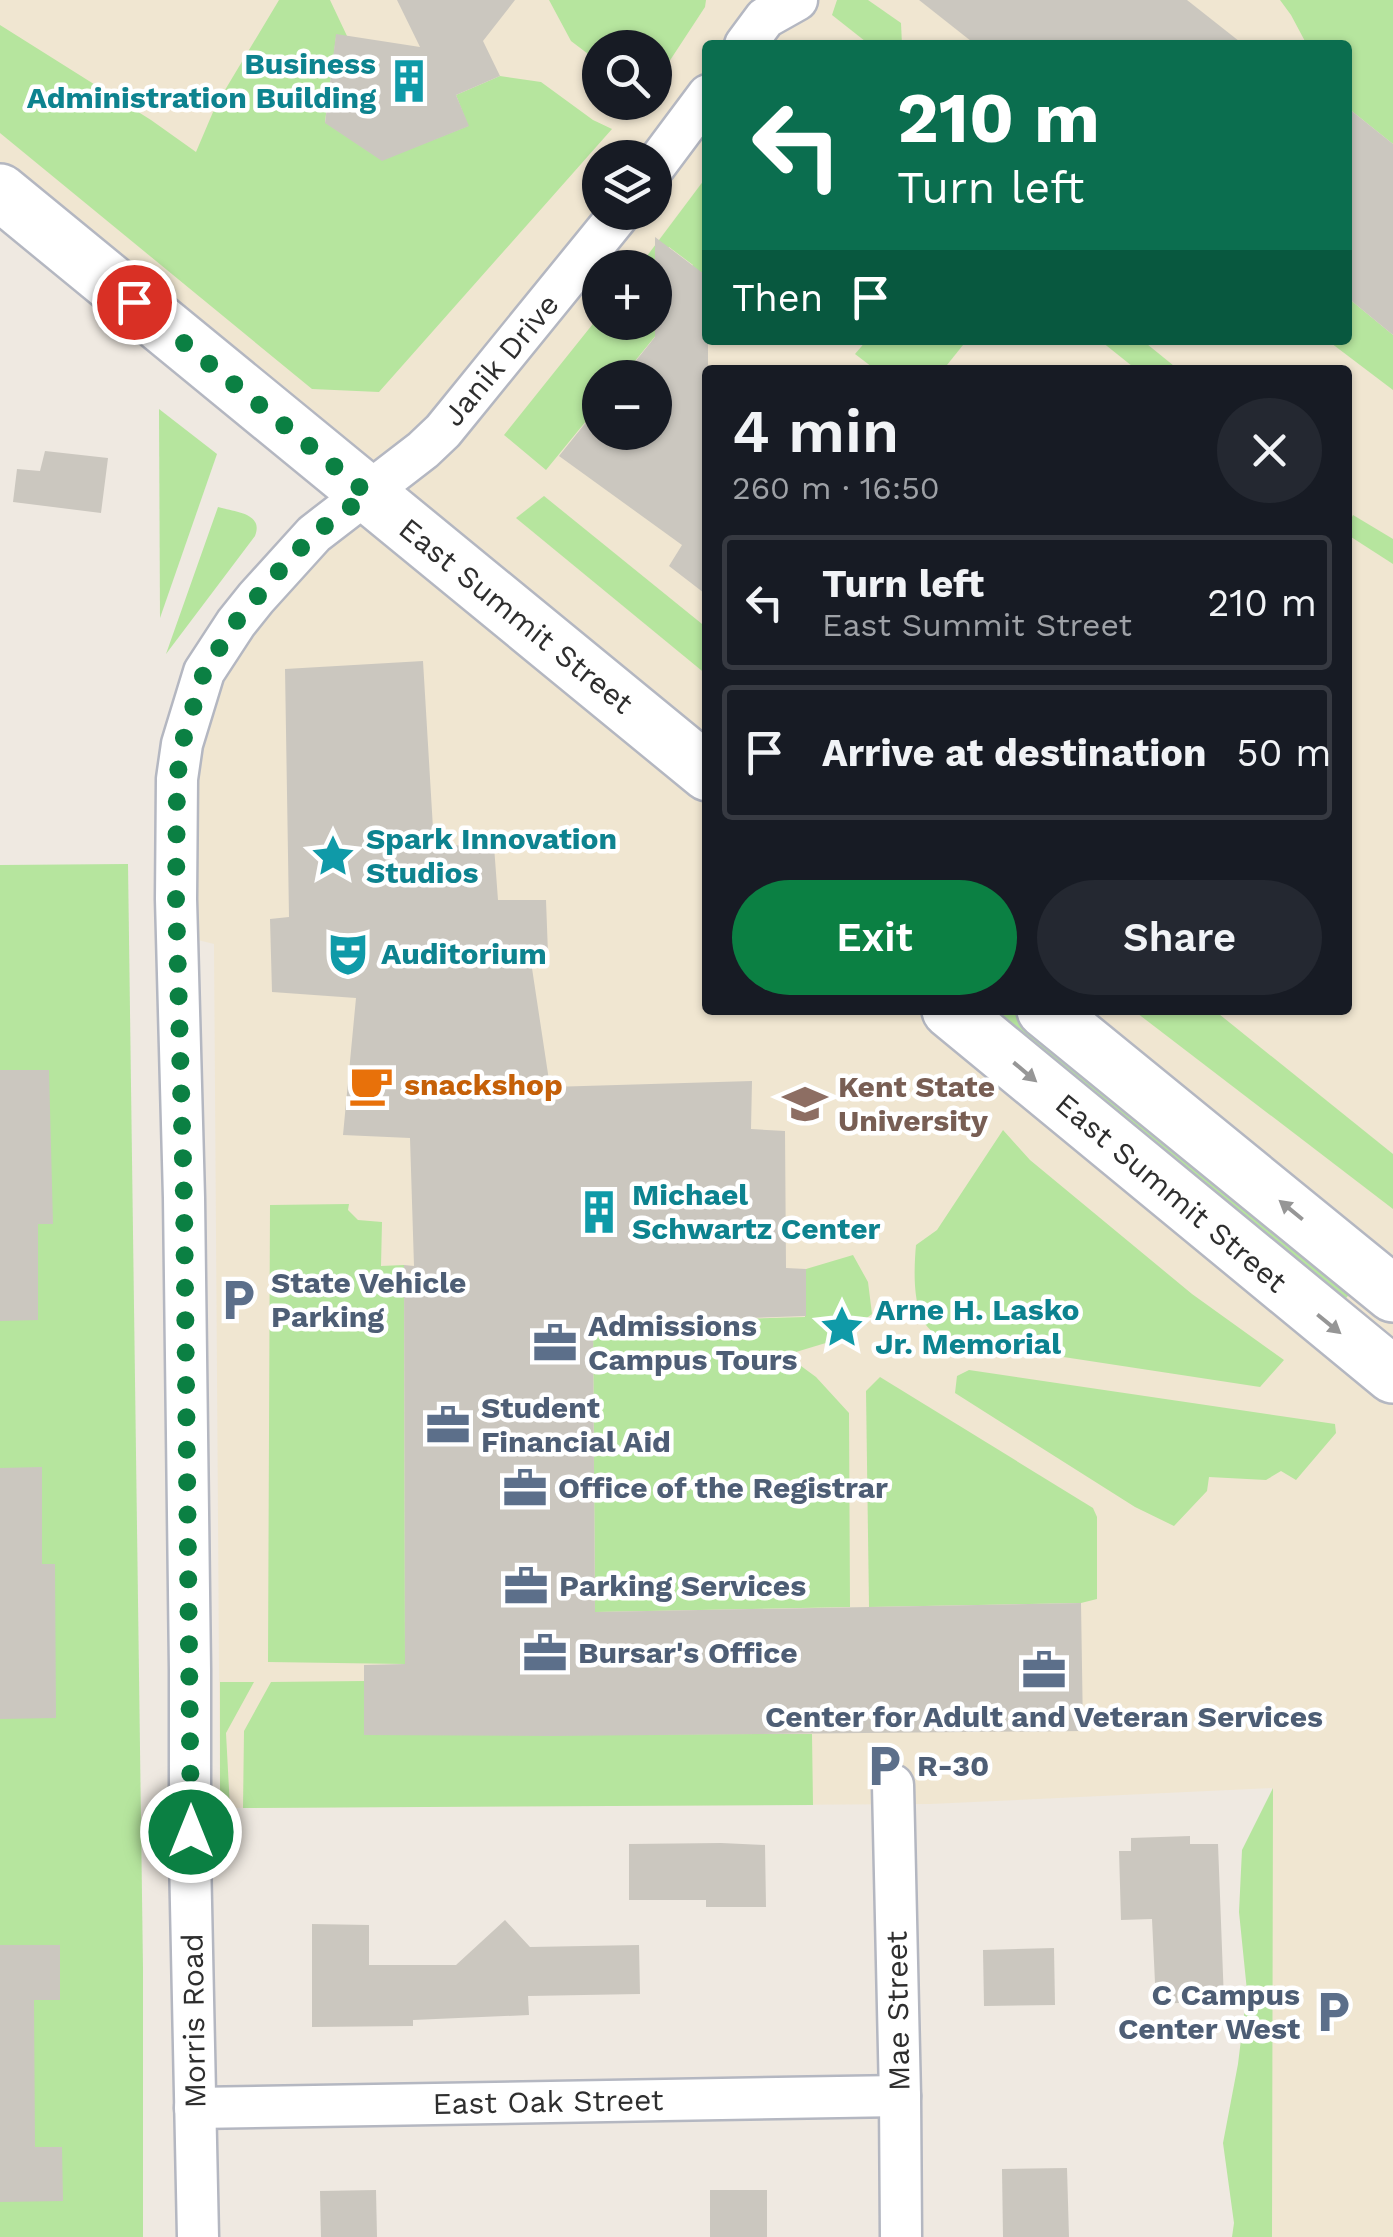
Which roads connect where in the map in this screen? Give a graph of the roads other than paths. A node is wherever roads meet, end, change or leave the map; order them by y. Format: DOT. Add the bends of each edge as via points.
graph roads {
  1 [pos="702,103"];
  2 [pos="672,143"];
  3 [pos="0,192"];
  4 [pos="605,230"];
  5 [pos="368,494"];
  6 [pos="702,768"];
  7 [pos="956,1015"];
  8 [pos="1051,1015"];
  9 [pos="1393,1294"];
  10 [pos="1393,1375"];
  11 [pos="892,1785"];
  12 [pos="900,2096"];
  13 [pos="195,2108"];
  14 [pos="198,2237"];
  15 [pos="901,2237"];
  1 -- 2 [label="street"];
  3 -- 5 [label="main road, East Summit Street"];
  4 -- 5 [label="street, Janik Drive" via="443,431"];
  5 -- 6 [label="main road, East Summit Street"];
  5 -- 13 [label="street, Morris Road" via="314,534 236,622 204,672 177,779"];
  7 -- 10 [label="main road, East Summit Street, one-way"];
  9 -- 8 [label="main road, East Summit Street, one-way"];
  11 -- 12 [label="street, Mae Street"];
  12 -- 13 [label="street, East Oak Street"];
  12 -- 15 [label="street, Mae Street"];
  13 -- 14 [label="street, Morris Road"];
}
